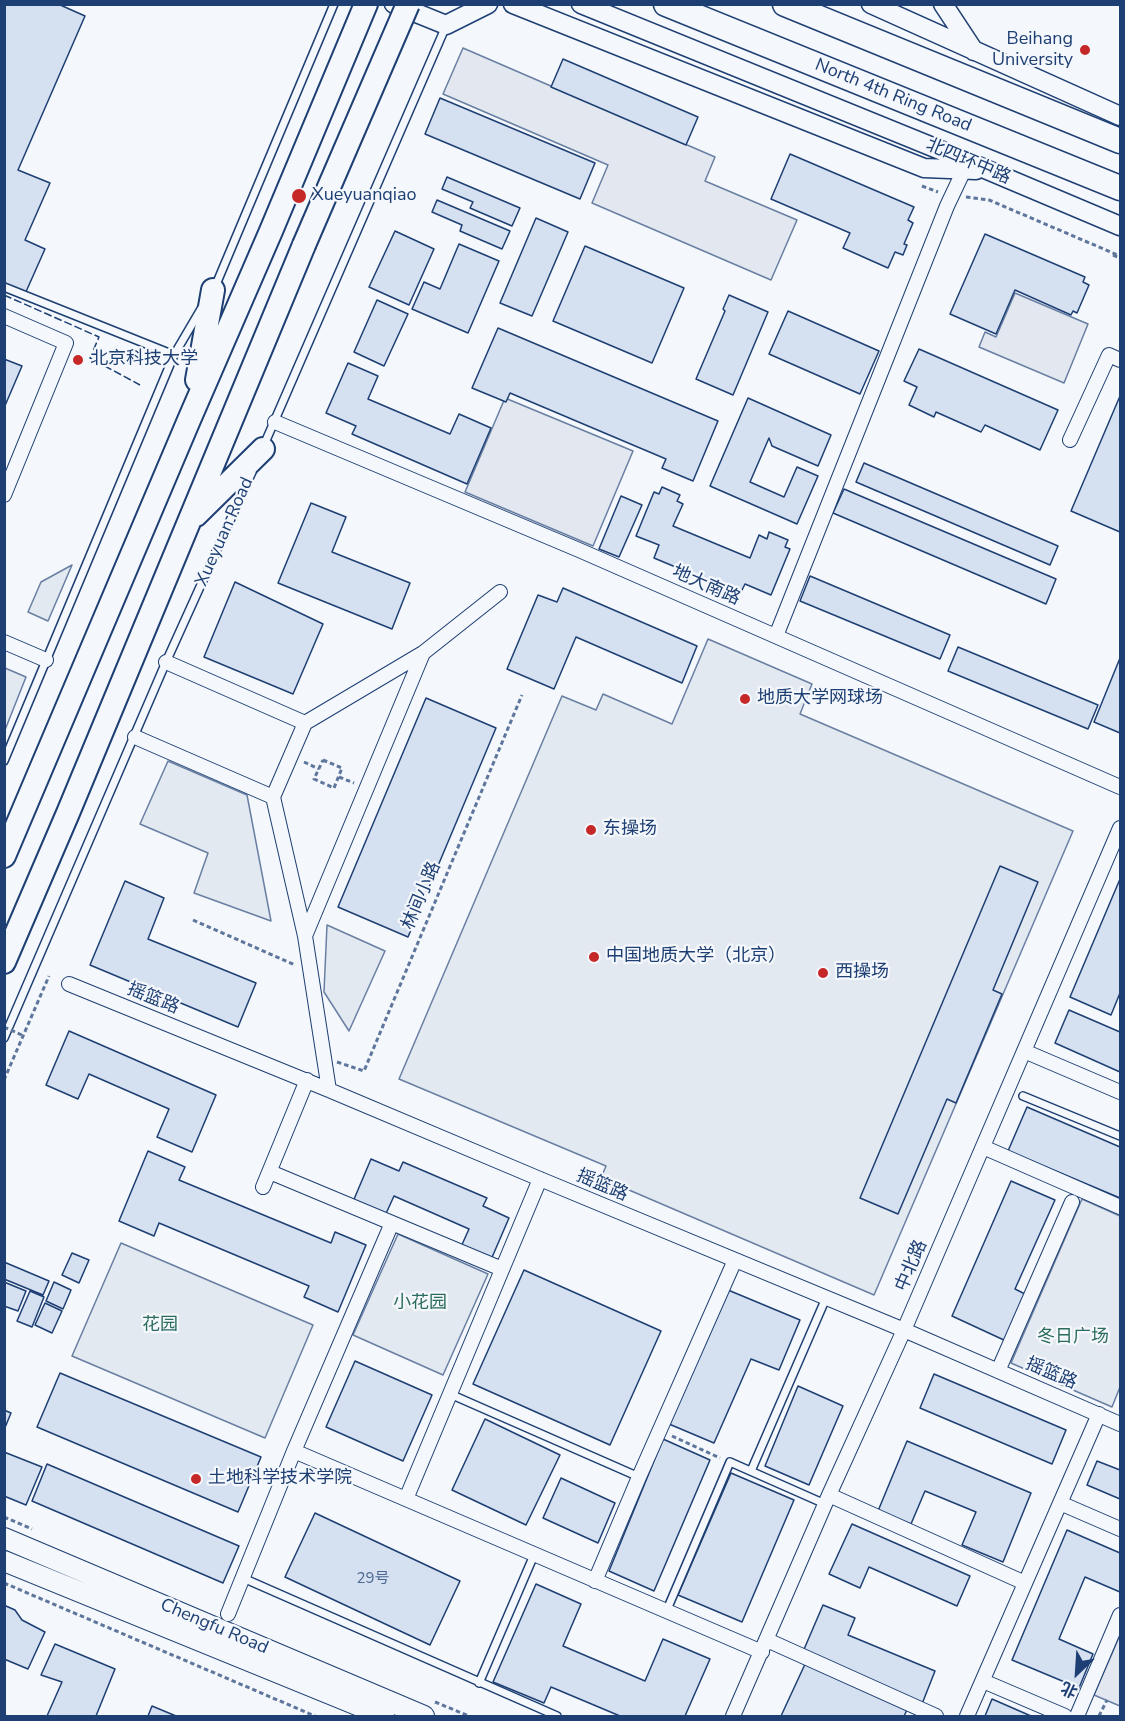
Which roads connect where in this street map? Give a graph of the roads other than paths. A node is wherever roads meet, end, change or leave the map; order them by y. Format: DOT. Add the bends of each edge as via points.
graph roads {
  1 [pos="334,4"];
  2 [pos="366,4"];
  3 [pos="394,4"];
  4 [pos="408,4"];
  5 [pos="488,4"];
  6 [pos="513,4"];
  7 [pos="581,4"];
  8 [pos="666,4"];
  9 [pos="784,4"];
  10 [pos="871,4"];
  11 [pos="943,4"];
  12 [pos="446,25"];
  13 [pos="975,52"];
  14 [pos="814,99"];
  15 [pos="1120,117"];
  16 [pos="1120,141"];
  17 [pos="964,170"];
  18 [pos="987,170"];
  19 [pos="1120,189"];
  20 [pos="1120,226"];
  21 [pos="4,288"];
  22 [pos="213,290"];
  23 [pos="4,316"];
  24 [pos="174,355"];
  25 [pos="1120,360"];
  26 [pos="189,420"];
  27 [pos="275,422"];
  28 [pos="1070,440"];
  29 [pos="263,448"];
  30 [pos="4,495"];
  31 [pos="188,522"];
  32 [pos="500,592"];
  33 [pos="776,636"];
  34 [pos="4,642"];
  35 [pos="423,653"];
  36 [pos="46,660"];
  37 [pos="166,662"];
  38 [pos="305,723"];
  39 [pos="135,737"];
  40 [pos="4,761"];
  41 [pos="1120,787"];
  42 [pos="273,796"];
  43 [pos="1120,828"];
  44 [pos="4,856"];
  45 [pos="305,936"];
  46 [pos="4,962"];
  47 [pos="69,984"];
  48 [pos="4,1038"];
  49 [pos="1024,1051"];
  50 [pos="307,1080"];
  51 [pos="329,1090"];
  52 [pos="1120,1092"];
  53 [pos="1023,1096"];
  54 [pos="1120,1137"];
  55 [pos="983,1147"];
  56 [pos="270,1172"];
  57 [pos="540,1179"];
  58 [pos="263,1187"];
  59 [pos="1072,1202"];
  60 [pos="1120,1207"];
  61 [pos="392,1223"];
  62 [pos="735,1260"];
  63 [pos="502,1269"];
  64 [pos="826,1298"];
  65 [pos="904,1330"];
  66 [pos="998,1371"];
  67 [pos="450,1394"];
  68 [pos="1099,1414"];
  69 [pos="1120,1424"];
  70 [pos="294,1451"];
  71 [pos="751,1471"];
  72 [pos="639,1477"];
  73 [pos="406,1499"];
  74 [pos="827,1500"];
  75 [pos="1060,1503"];
  76 [pos="1120,1529"];
  77 [pos="4,1538"];
  78 [pos="534,1555"];
  79 [pos="4,1561"];
  80 [pos="243,1578"];
  81 [pos="595,1581"];
  82 [pos="1025,1583"];
  83 [pos="666,1612"];
  84 [pos="228,1614"];
  85 [pos="1120,1615"];
  86 [pos="764,1646"];
  87 [pos="983,1681"];
  88 [pos="479,1683"];
  89 [pos="384,1716"];
  90 [pos="424,1716"];
  91 [pos="557,1716"];
  92 [pos="733,1716"];
  93 [pos="936,1716"];
  94 [pos="967,1716"];
  95 [pos="1065,1716"];
  96 [pos="1077,1716"];
  1 -- 22 [label="lane"];
  2 -- 26 [label="main road"];
  3 -- 12 [label="street"];
  4 -- 31 [label="main road, Xueyuan Road, bridge"];
  5 -- 12 [label="street"];
  6 -- 17 [label="street" via="924,168"];
  7 -- 14 [label="street, North 4th Ring Road"];
  8 -- 19 [label="highway, North 4th Ring Road"];
  9 -- 16 [label="highway"];
  10 -- 13 [label="street"];
  11 -- 13 [label="street"];
  12 -- 27 [label="lane, Xueyuan Road"];
  13 -- 15 [label="street"];
  14 -- 18 [label="street, 北四环中路"];
  17 -- 18 [label="street"];
  17 -- 33 [label="street"];
  18 -- 20 [label="street, 北四环中路"];
  21 -- 24 [label="lane"];
  22 -- 24 [label="lane"];
  22 -- 26 [label="main road"];
  23 -- 30 [label="street" via="66,343"];
  24 -- 36 [label="lane"];
  25 -- 28 [label="street" via="1109,355"];
  26 -- 44 [label="main road"];
  27 -- 29 [label="lane, Xueyuan Road"];
  27 -- 33 [label="street, 地大南路"];
  29 -- 31 [label="main road"];
  29 -- 37 [label="lane, Xueyuan Road"];
  31 -- 46 [label="main road, Xueyuan Road"];
  32 -- 35 [label="street"];
  33 -- 41 [label="street, 地大南路"];
  34 -- 36 [label="street"];
  35 -- 38 [label="street"];
  35 -- 45 [label="street"];
  36 -- 40 [label="lane"];
  37 -- 38 [label="street"];
  37 -- 39 [label="lane, Xueyuan Road"];
  38 -- 42 [label="street"];
  39 -- 42 [label="street"];
  39 -- 48 [label="lane, Xueyuan Road"];
  42 -- 45 [label="street"];
  43 -- 49 [label="street, 中北路"];
  45 -- 51 [label="street"];
  47 -- 50 [label="street, 摇篮路"];
  49 -- 52 [label="street"];
  49 -- 55 [label="street, 中北路"];
  50 -- 51 [label="street, 摇篮路"];
  50 -- 56 [label="street"];
  51 -- 57 [label="street, 摇篮路"];
  53 -- 54 [label="lane"];
  55 -- 60 [label="street"];
  55 -- 65 [label="street, 中北路"];
  56 -- 58 [label="street"];
  56 -- 61 [label="street"];
  57 -- 62 [label="street, 摇篮路"];
  57 -- 63 [label="street"];
  59 -- 66 [label="street"];
  61 -- 63 [label="street"];
  61 -- 70 [label="street"];
  62 -- 64 [label="street, 摇篮路"];
  62 -- 72 [label="street"];
  63 -- 67 [label="street"];
  64 -- 65 [label="street, 摇篮路"];
  64 -- 71 [label="lane"];
  65 -- 66 [label="street, 摇篮路"];
  65 -- 74 [label="street, 中北路"];
  66 -- 68 [label="street, 摇篮路"];
  67 -- 72 [label="lane"];
  67 -- 73 [label="street"];
  68 -- 69 [label="street, 摇篮路"];
  68 -- 75 [label="street"];
  70 -- 73 [label="street"];
  70 -- 80 [label="street"];
  71 -- 74 [label="lane"];
  71 -- 83 [label="lane" via="730,1462"];
  72 -- 81 [label="street"];
  73 -- 78 [label="street"];
  74 -- 82 [label="street"];
  74 -- 86 [label="street, 中北路"];
  75 -- 76 [label="street"];
  75 -- 82 [label="street"];
  77 -- 90 [label="main road, Chengfu Road"];
  78 -- 81 [label="street"];
  78 -- 88 [label="lane"];
  79 -- 89 [label="main road, Chengfu Road"];
  80 -- 84 [label="street"];
  80 -- 88 [label="lane"];
  81 -- 83 [label="street"];
  82 -- 87 [label="street"];
  83 -- 86 [label="street"];
  85 -- 96 [label="street"];
  86 -- 92 [label="street, 中北路"];
  86 -- 93 [label="street"];
  87 -- 94 [label="street"];
  87 -- 95 [label="street"];
  88 -- 91 [label="lane"];
}
